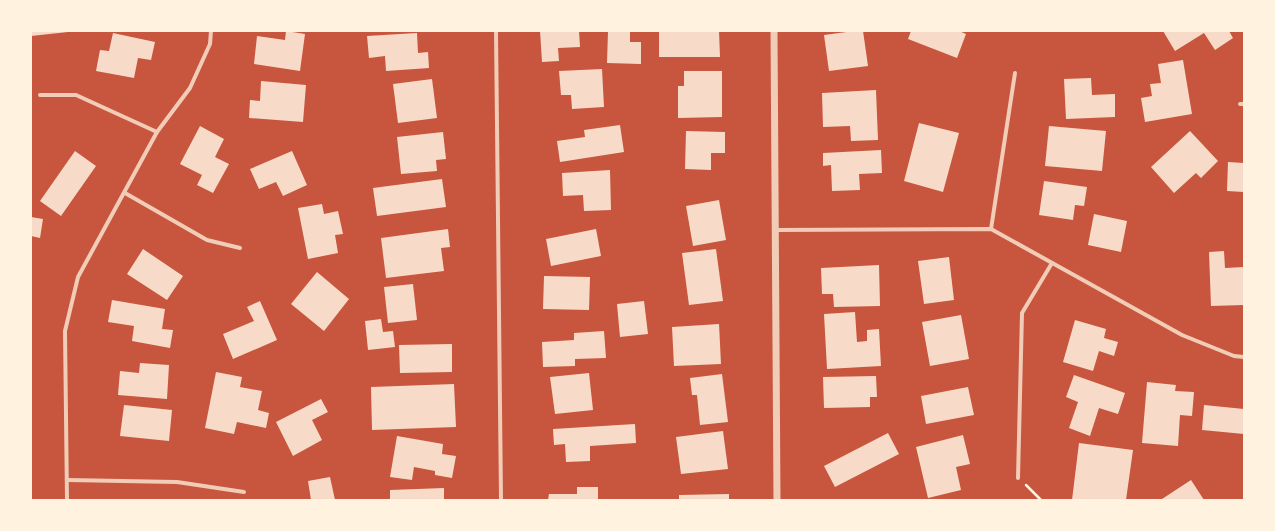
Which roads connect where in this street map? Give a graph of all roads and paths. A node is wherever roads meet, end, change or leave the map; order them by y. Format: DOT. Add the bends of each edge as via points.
graph roads {
  1 [pos="211,31"];
  2 [pos="496,31"];
  3 [pos="774,31"];
  4 [pos="1015,72"];
  5 [pos="40,95"];
  6 [pos="157,132"];
  7 [pos="125,193"];
  8 [pos="991,229"];
  9 [pos="775,230"];
  10 [pos="240,248"];
  11 [pos="1052,263"];
  12 [pos="1244,357"];
  13 [pos="1018,478"];
  14 [pos="67,480"];
  15 [pos="244,492"];
  16 [pos="67,500"];
  17 [pos="501,500"];
  18 [pos="777,500"];
  19 [pos="1042,500"];
  1 -- 6 [label="street" via="210,44 190,88"];
  2 -- 17 [label="street"];
  3 -- 9 [label="street"];
  4 -- 8 [label="street"];
  5 -- 6 [label="street" via="76,95"];
  6 -- 7 [label="street"];
  7 -- 10 [label="street" via="207,240"];
  7 -- 14 [label="street" via="78,277 65,331"];
  8 -- 9 [label="street"];
  8 -- 11 [label="street"];
  9 -- 18 [label="street"];
  11 -- 12 [label="street" via="1182,335 1234,356"];
  11 -- 13 [label="street" via="1022,313"];
  13 -- 19 [label="path"];
  14 -- 15 [label="street" via="177,482"];
  14 -- 16 [label="street"];
}
